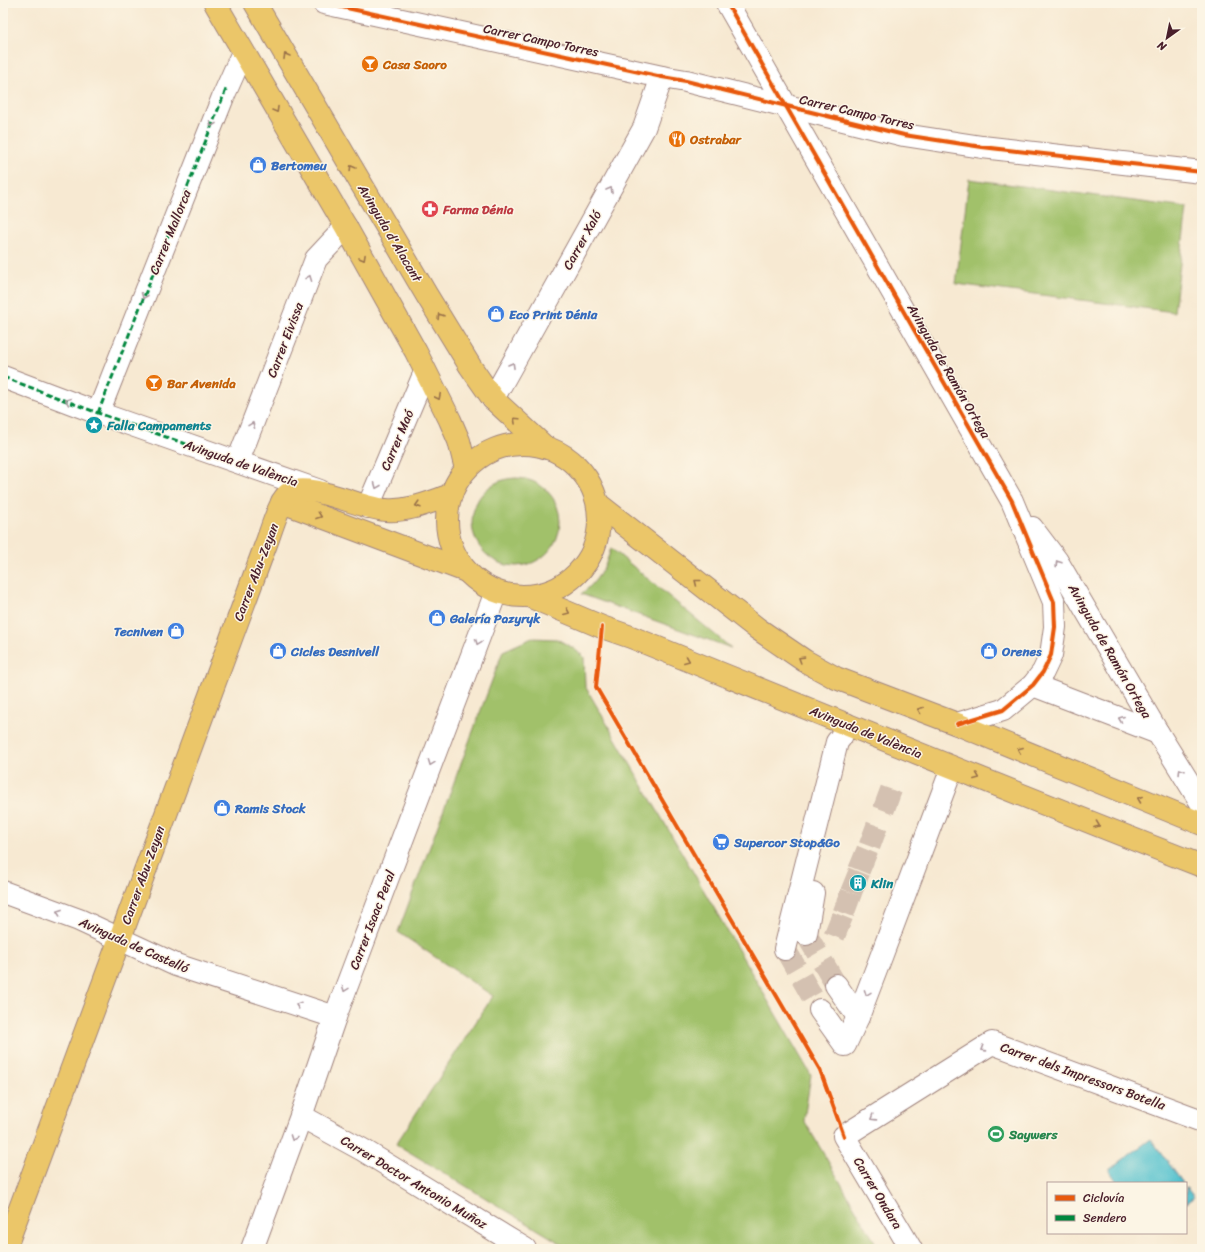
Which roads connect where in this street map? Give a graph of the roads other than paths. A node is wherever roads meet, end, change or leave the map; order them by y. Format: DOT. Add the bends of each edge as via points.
graph roads {
  1 [pos="215,3"];
  2 [pos="255,3"];
  3 [pos="324,3"];
  4 [pos="727,3"];
  5 [pos="243,52"];
  6 [pos="662,77"];
  7 [pos="786,105"];
  8 [pos="1202,172"];
  9 [pos="346,227"];
  10 [pos="425,372"];
  11 [pos="3,377"];
  12 [pos="493,399"];
  13 [pos="98,413"];
  14 [pos="545,447"];
  15 [pos="238,461"];
  16 [pos="466,469"];
  17 [pos="451,495"];
  18 [pos="344,499"];
  19 [pos="1012,501"];
  20 [pos="282,502"];
  21 [pos="598,504"];
  22 [pos="368,507"];
  23 [pos="466,571"];
  24 [pos="496,592"];
  25 [pos="531,597"];
  26 [pos="1033,685"];
  27 [pos="957,724"];
  28 [pos="842,733"];
  29 [pos="1158,733"];
  30 [pos="952,768"];
  31 [pos="1202,804"];
  32 [pos="1202,824"];
  33 [pos="1202,866"];
  34 [pos="3,892"];
  35 [pos="806,934"];
  36 [pos="120,938"];
  37 [pos="785,949"];
  38 [pos="836,986"];
  39 [pos="820,1010"];
  40 [pos="335,1017"];
  41 [pos="858,1017"];
  42 [pos="301,1116"];
  43 [pos="1202,1121"];
  44 [pos="844,1136"];
  45 [pos="5,1249"];
  46 [pos="252,1249"];
  47 [pos="525,1249"];
  48 [pos="911,1249"];
  1 -- 5 [label="main road"];
  12 -- 2 [label="main road, Avinguda d'Alacant, one-way" via="422,287"];
  3 -- 6 [label="street, Carrer Campo Torres"];
  4 -- 7 [label="street, Avinguda de Ramón Ortega"];
  5 -- 9 [label="main road, one-way"];
  5 -- 13 [label="street, Carrer Mallorca, one-way"];
  6 -- 7 [label="street, Carrer Campo Torres"];
  12 -- 6 [label="street, Carrer Xaló, one-way" via="644,128"];
  7 -- 8 [label="street, Carrer Campo Torres" via="904,135 982,147"];
  7 -- 19 [label="street, Avinguda de Ramón Ortega"];
  9 -- 10 [label="main road, one-way"];
  15 -- 9 [label="street, Carrer Eivissa, one-way" via="316,259"];
  10 -- 16 [label="main road, one-way" via="459,441"];
  10 -- 22 [label="street, Carrer Maó, one-way"];
  13 -- 11 [label="street, Avinguda de València, one-way"];
  14 -- 12 [label="main road, Avinguda d'Alacant, one-way"];
  13 -- 15 [label="street, Avinguda de València"];
  14 -- 16 [label="main road" via="523,443 502,446 482,455"];
  14 -- 21 [label="main road" via="564,455 579,468 592,484"];
  15 -- 18 [label="street, Avinguda de València"];
  16 -- 17 [label="main road"];
  17 -- 22 [label="main road, Avinguda de València, one-way" via="397,510"];
  17 -- 23 [label="main road" via="447,515 448,535 455,554"];
  18 -- 20 [label="main road, Avinguda de València" via="295,490"];
  18 -- 22 [label="main road, Avinguda de València"];
  19 -- 26 [label="street, Avinguda de Ramón Ortega" via="1054,602 1056,627 1051,655"];
  29 -- 19 [label="street, Avinguda de Ramón Ortega, one-way" via="1057,561"];
  20 -- 23 [label="main road, Avinguda de València, one-way"];
  20 -- 36 [label="main road, Carrer Abu-Zeyan"];
  21 -- 25 [label="main road" via="600,525 596,546 586,566 571,581 552,592"];
  27 -- 21 [label="main road, one-way" via="836,678 805,661 758,629"];
  23 -- 24 [label="main road"];
  24 -- 25 [label="main road"];
  24 -- 40 [label="street, Carrer Isaac Peral, one-way"];
  25 -- 28 [label="main road, Avinguda de València, one-way" via="631,638"];
  26 -- 27 [label="street, Avinguda de Ramón Ortega" via="1003,710"];
  29 -- 26 [label="street, one-way"];
  32 -- 27 [label="main road, one-way"];
  28 -- 30 [label="main road, Avinguda de València"];
  28 -- 35 [label="street"];
  28 -- 37 [label="street"];
  31 -- 29 [label="street, Avinguda de Ramón Ortega, one-way"];
  30 -- 33 [label="main road, Avinguda de València, one-way"];
  30 -- 41 [label="street, one-way"];
  36 -- 34 [label="street, Avinguda de Castelló, one-way"];
  40 -- 36 [label="street, Avinguda de Castelló, one-way" via="176,965"];
  36 -- 45 [label="main road, Carrer Abu-Zeyan"];
  38 -- 41 [label="street"];
  39 -- 41 [label="street" via="845,1045"];
  40 -- 42 [label="street, Carrer Isaac Peral"];
  42 -- 46 [label="street, Carrer Isaac Peral, one-way"];
  42 -- 47 [label="street, Carrer Doctor Antonio Muñoz" via="363,1150"];
  43 -- 44 [label="street, Carrer dels Impressors Botella, one-way" via="992,1043"];
  44 -- 48 [label="street, Carrer Ondara"];
}
